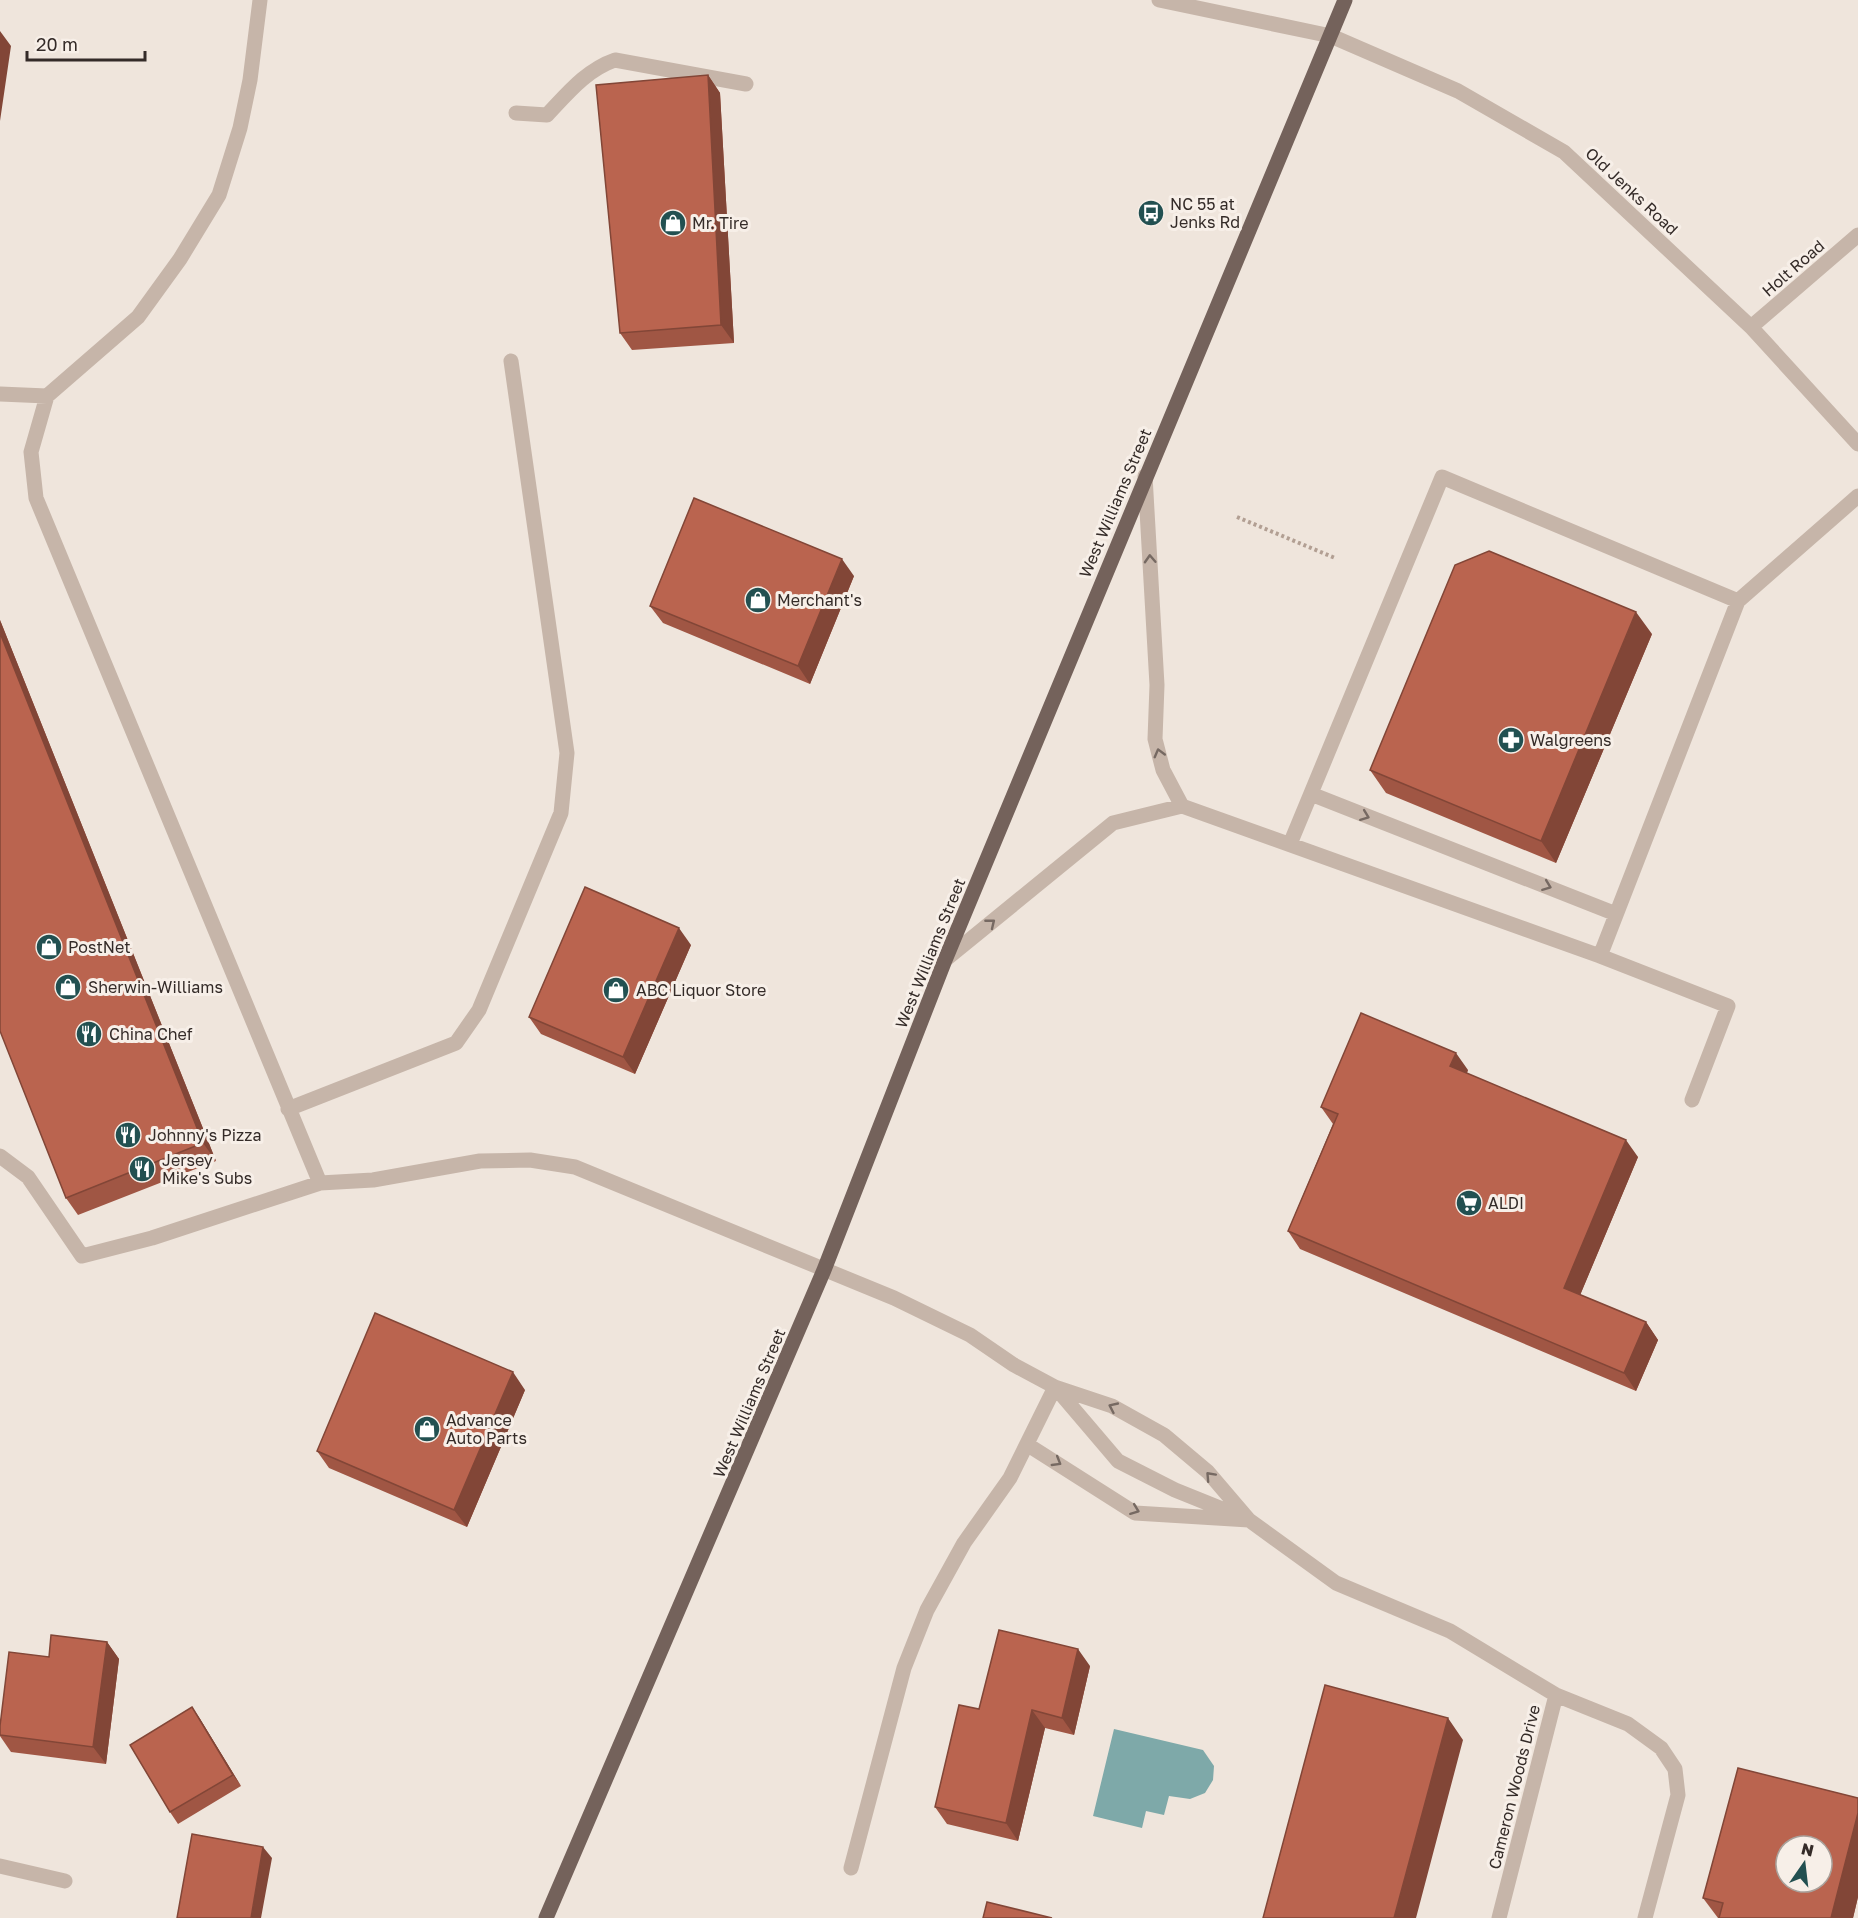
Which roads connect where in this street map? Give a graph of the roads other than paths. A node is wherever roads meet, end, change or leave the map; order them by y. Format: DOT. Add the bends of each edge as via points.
graph roads {
  1 [pos="260,0"];
  2 [pos="1159,0"];
  3 [pos="1345,0"];
  4 [pos="1331,36"];
  5 [pos="746,84"];
  6 [pos="516,113"];
  7 [pos="1858,235"];
  8 [pos="1751,327"];
  9 [pos="511,361"];
  10 [pos="0,394"];
  11 [pos="47,396"];
  12 [pos="1858,444"];
  13 [pos="1145,475"];
  14 [pos="1858,496"];
  15 [pos="1738,601"];
  16 [pos="1311,794"];
  17 [pos="1182,806"];
  18 [pos="1290,844"];
  19 [pos="1617,914"];
  20 [pos="1600,956"];
  21 [pos="945,960"];
  22 [pos="1692,1100"];
  23 [pos="288,1109"];
  24 [pos="0,1156"];
  25 [pos="320,1183"];
  26 [pos="824,1270"];
  27 [pos="1055,1387"];
  28 [pos="1028,1445"];
  29 [pos="1249,1520"];
  30 [pos="1556,1695"];
  31 [pos="0,1866"];
  32 [pos="851,1868"];
  33 [pos="65,1881"];
  34 [pos="546,1918"];
  35 [pos="1499,1918"];
  36 [pos="1646,1918"];
  1 -- 11 [label="street" via="246,99 219,195 138,317"];
  2 -- 4 [label="street, Old Jenks Road"];
  3 -- 4 [label="main road, West Williams Street"];
  4 -- 8 [label="street, Old Jenks Road" via="1458,91 1564,152"];
  4 -- 13 [label="main road, West Williams Street"];
  5 -- 6 [label="street" via="615,60 600,65 579,81 547,116"];
  7 -- 8 [label="street, Holt Road"];
  8 -- 12 [label="street, Old Jenks Road"];
  9 -- 23 [label="street" via="567,753 561,813 478,1010 456,1043"];
  10 -- 11 [label="street"];
  11 -- 23 [label="street" via="31,452 36,498"];
  17 -- 13 [label="street, one-way" via="1163,770 1155,740 1157,685"];
  13 -- 21 [label="main road, West Williams Street"];
  14 -- 15 [label="street"];
  15 -- 16 [label="street" via="1442,477"];
  15 -- 19 [label="street"];
  16 -- 18 [label="street"];
  16 -- 19 [label="street, one-way"];
  17 -- 18 [label="street"];
  21 -- 17 [label="street, one-way" via="1113,823"];
  18 -- 20 [label="street"];
  19 -- 20 [label="street"];
  20 -- 22 [label="street" via="1728,1006"];
  21 -- 26 [label="main road, West Williams Street"];
  23 -- 25 [label="street"];
  24 -- 25 [label="street, Cameron Woods Drive" via="28,1177 82,1256 152,1238"];
  25 -- 26 [label="street, Cameron Woods Drive" via="373,1180 480,1161 530,1160 575,1167"];
  26 -- 27 [label="street, Cameron Woods Drive" via="970,1335"];
  26 -- 34 [label="main road, West Williams Street"];
  27 -- 28 [label="street"];
  29 -- 27 [label="street, Cameron Woods Drive, one-way" via="1208,1472 1164,1435 1112,1406"];
  27 -- 29 [label="street, Cameron Woods Drive" via="1118,1461 1175,1490"];
  28 -- 29 [label="street, one-way" via="1135,1513"];
  28 -- 32 [label="street" via="964,1543 927,1610 904,1668"];
  29 -- 30 [label="street, Cameron Woods Drive" via="1335,1583 1450,1630"];
  30 -- 35 [label="street, Cameron Woods Drive"];
  30 -- 36 [label="street" via="1628,1724 1661,1748 1675,1769 1678,1795"];
  31 -- 33 [label="street"];
}
